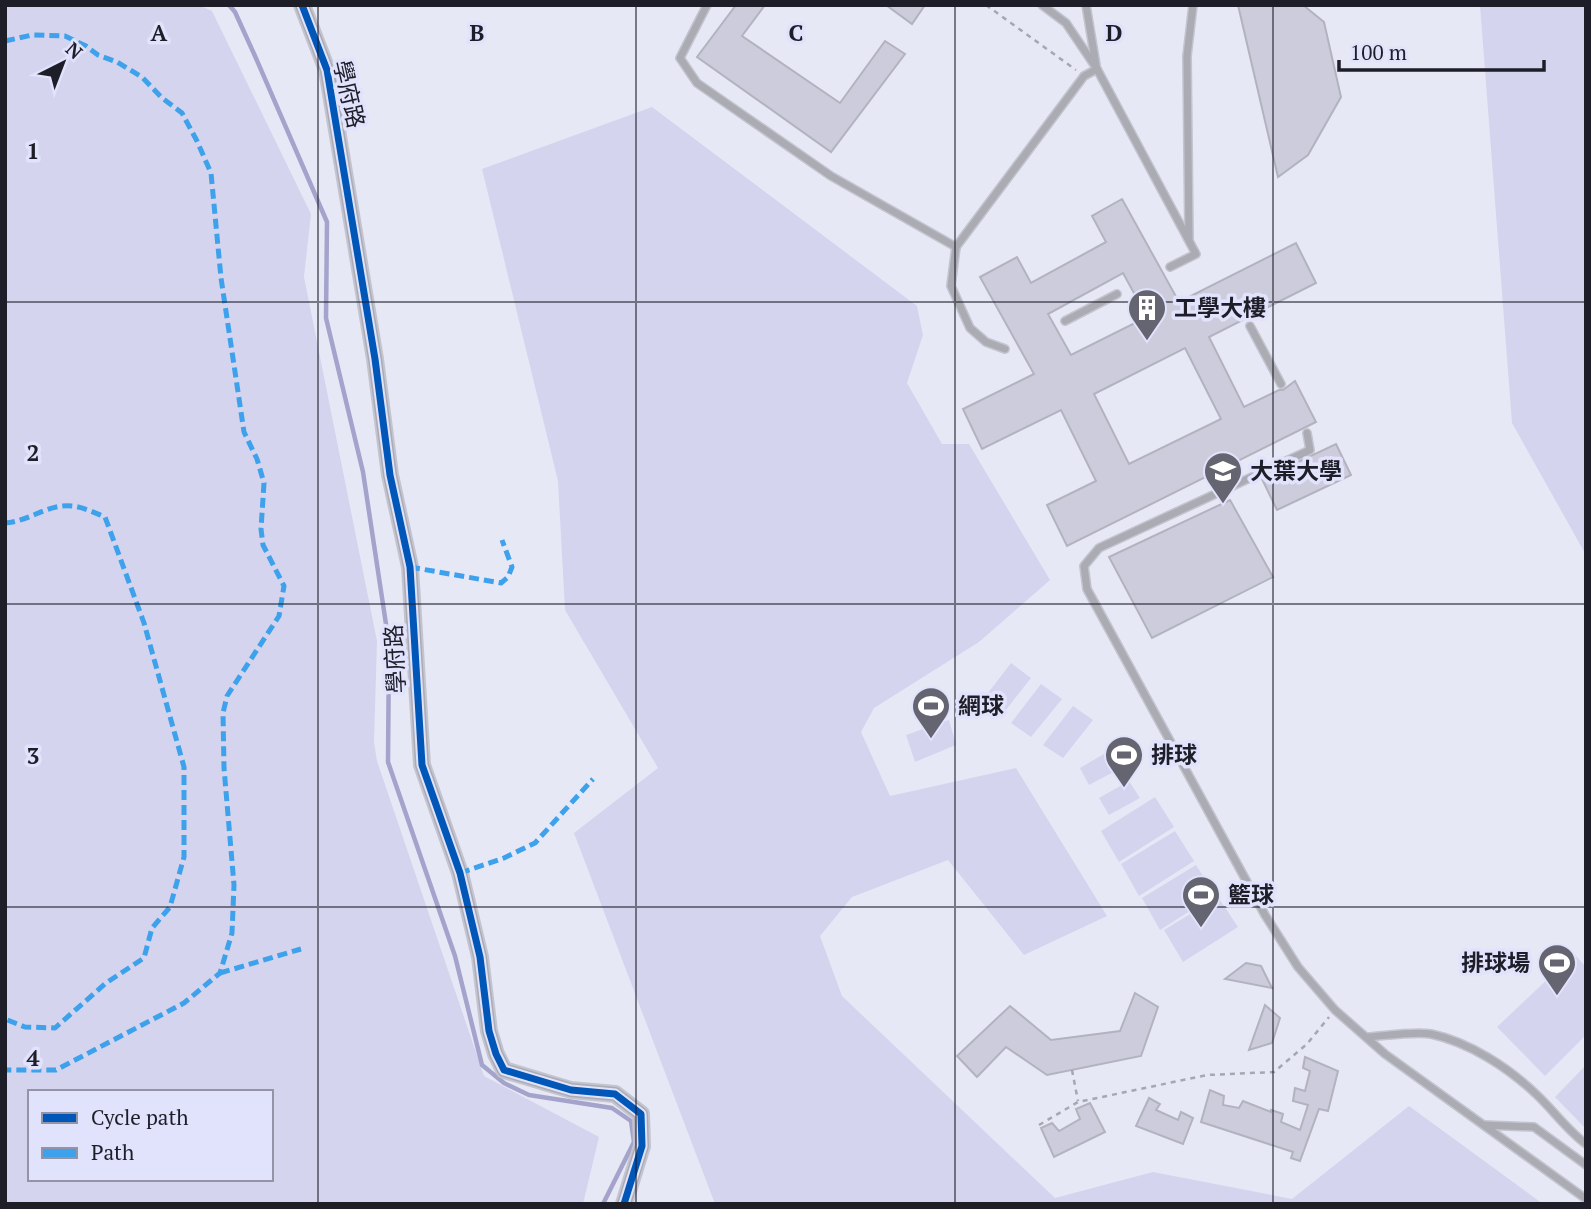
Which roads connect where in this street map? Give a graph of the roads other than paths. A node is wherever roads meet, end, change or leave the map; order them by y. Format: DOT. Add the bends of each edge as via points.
graph roads {
  1 [pos="302,5"];
  2 [pos="1042,5"];
  3 [pos="1086,5"];
  4 [pos="1193,5"];
  5 [pos="706,6"];
  6 [pos="1097,69"];
  7 [pos="1189,243"];
  8 [pos="956,247"];
  9 [pos="1170,267"];
  10 [pos="1117,294"];
  11 [pos="1065,321"];
  12 [pos="1250,326"];
  13 [pos="1005,349"];
  14 [pos="1281,384"];
  15 [pos="1307,433"];
  16 [pos="1367,1037"];
  17 [pos="1483,1125"];
  18 [pos="1586,1144"];
  19 [pos="1586,1165"];
  20 [pos="1586,1199"];
  21 [pos="624,1204"];
  1 -- 21 [label="street, 學府路" via="327,70 390,475 410,567 422,765 460,873 480,957 489,1031 504,1070 571,1090 615,1094 641,1114 642,1146"];
  2 -- 6 [label="lane" via="1066,23"];
  3 -- 6 [label="lane"];
  4 -- 7 [label="lane" via="1187,56"];
  5 -- 8 [label="lane" via="680,58 697,83 831,176"];
  6 -- 7 [label="lane"];
  6 -- 8 [label="lane" via="1084,76"];
  7 -- 9 [label="lane" via="1196,254"];
  8 -- 13 [label="lane" via="951,286 970,328 986,342"];
  10 -- 11 [label="lane"];
  12 -- 14 [label="lane"];
  15 -- 16 [label="lane" via="1310,450 1099,548 1084,566 1087,589 1265,915 1298,967 1335,1010"];
  16 -- 17 [label="lane"];
  16 -- 18 [label="lane" via="1429,1033 1468,1046 1517,1078"];
  17 -- 19 [label="lane" via="1534,1128"];
  17 -- 20 [label="lane"];
}
